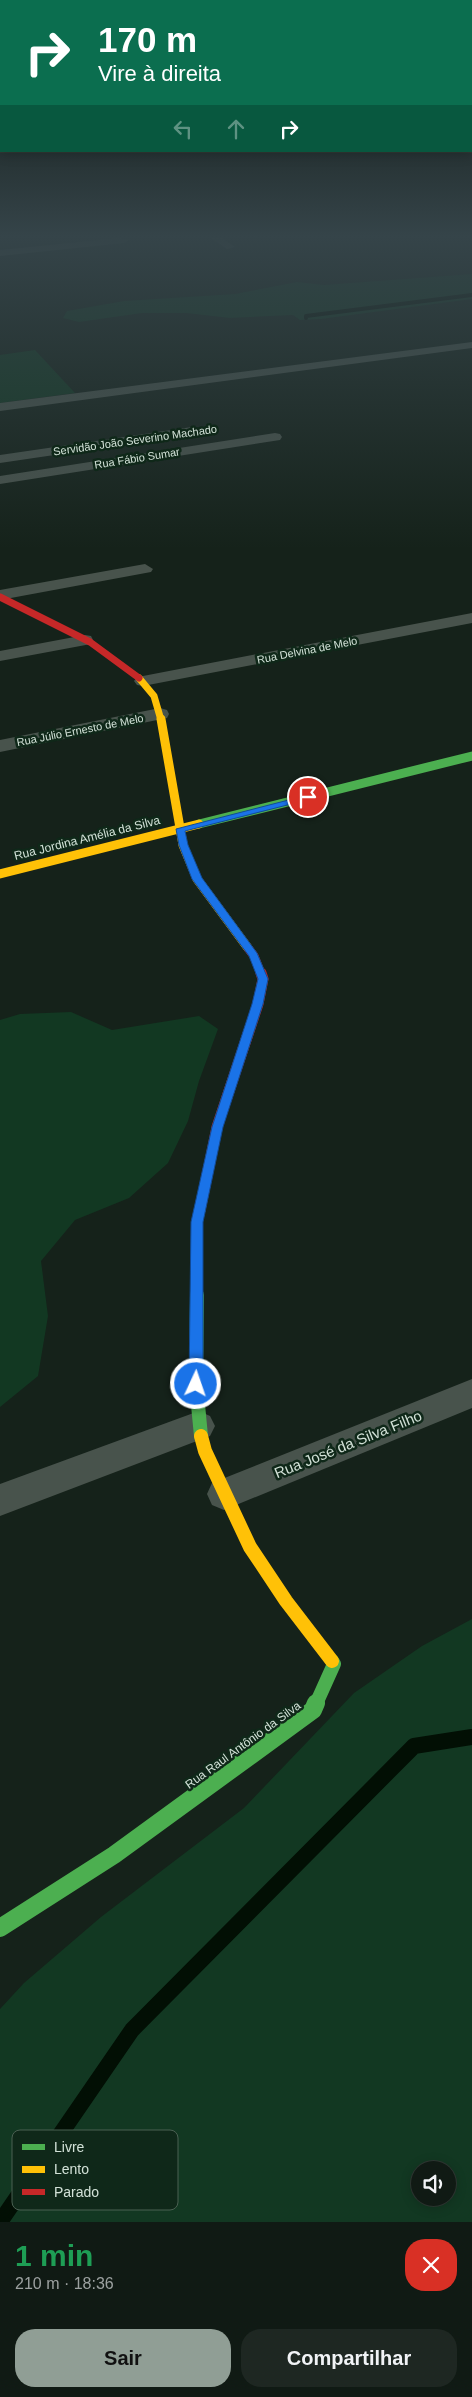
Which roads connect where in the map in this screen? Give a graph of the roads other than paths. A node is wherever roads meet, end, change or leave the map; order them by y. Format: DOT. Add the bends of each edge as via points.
graph roads {
  1 [pos="472,345"];
  2 [pos="0,407"];
  3 [pos="203,430"];
  4 [pos="275,437"];
  5 [pos="0,459"];
  6 [pos="0,480"];
  7 [pos="145,569"];
  8 [pos="0,596"];
  9 [pos="472,618"];
  10 [pos="85,640"];
  11 [pos="0,656"];
  12 [pos="143,681"];
  13 [pos="160,714"];
  14 [pos="0,746"];
  15 [pos="472,756"];
  16 [pos="181,829"];
  17 [pos="0,874"];
  18 [pos="472,1393"];
  19 [pos="199,1426"];
  20 [pos="224,1494"];
  21 [pos="0,1500"];
  22 [pos="0,1928"];
  1 -- 2 [label="street"];
  3 -- 5 [label="street, Servidão João Severino Machado"];
  4 -- 6 [label="street, Rua Fábio Sumar"];
  7 -- 8 [label="street"];
  8 -- 10 [label="street, Rua Raul Antônio da Silva"];
  9 -- 12 [label="street, Rua Delvina de Melo"];
  10 -- 11 [label="street"];
  10 -- 12 [label="street, Rua Raul Antônio da Silva"];
  12 -- 13 [label="street, Rua Raul Antônio da Silva" via="155,698"];
  13 -- 14 [label="street, Rua Júlio Ernesto de Melo"];
  13 -- 16 [label="street, Rua Raul Antônio da Silva"];
  15 -- 16 [label="street, Rua Jordina Amélia da Silva"];
  16 -- 17 [label="street, Rua Jordina Amélia da Silva"];
  16 -- 19 [label="street, Rua Raul Antônio da Silva" via="183,845 197,879 254,956 263,979 218,1127 197,1222 196,1384"];
  18 -- 20 [label="street, Rua José da Silva Filho"];
  19 -- 20 [label="street, Rua Raul Antônio da Silva" via="205,1451"];
  19 -- 21 [label="street"];
  20 -- 22 [label="street, Rua Raul Antônio da Silva" via="250,1547 286,1602 334,1664 313,1710 114,1854"];
}
